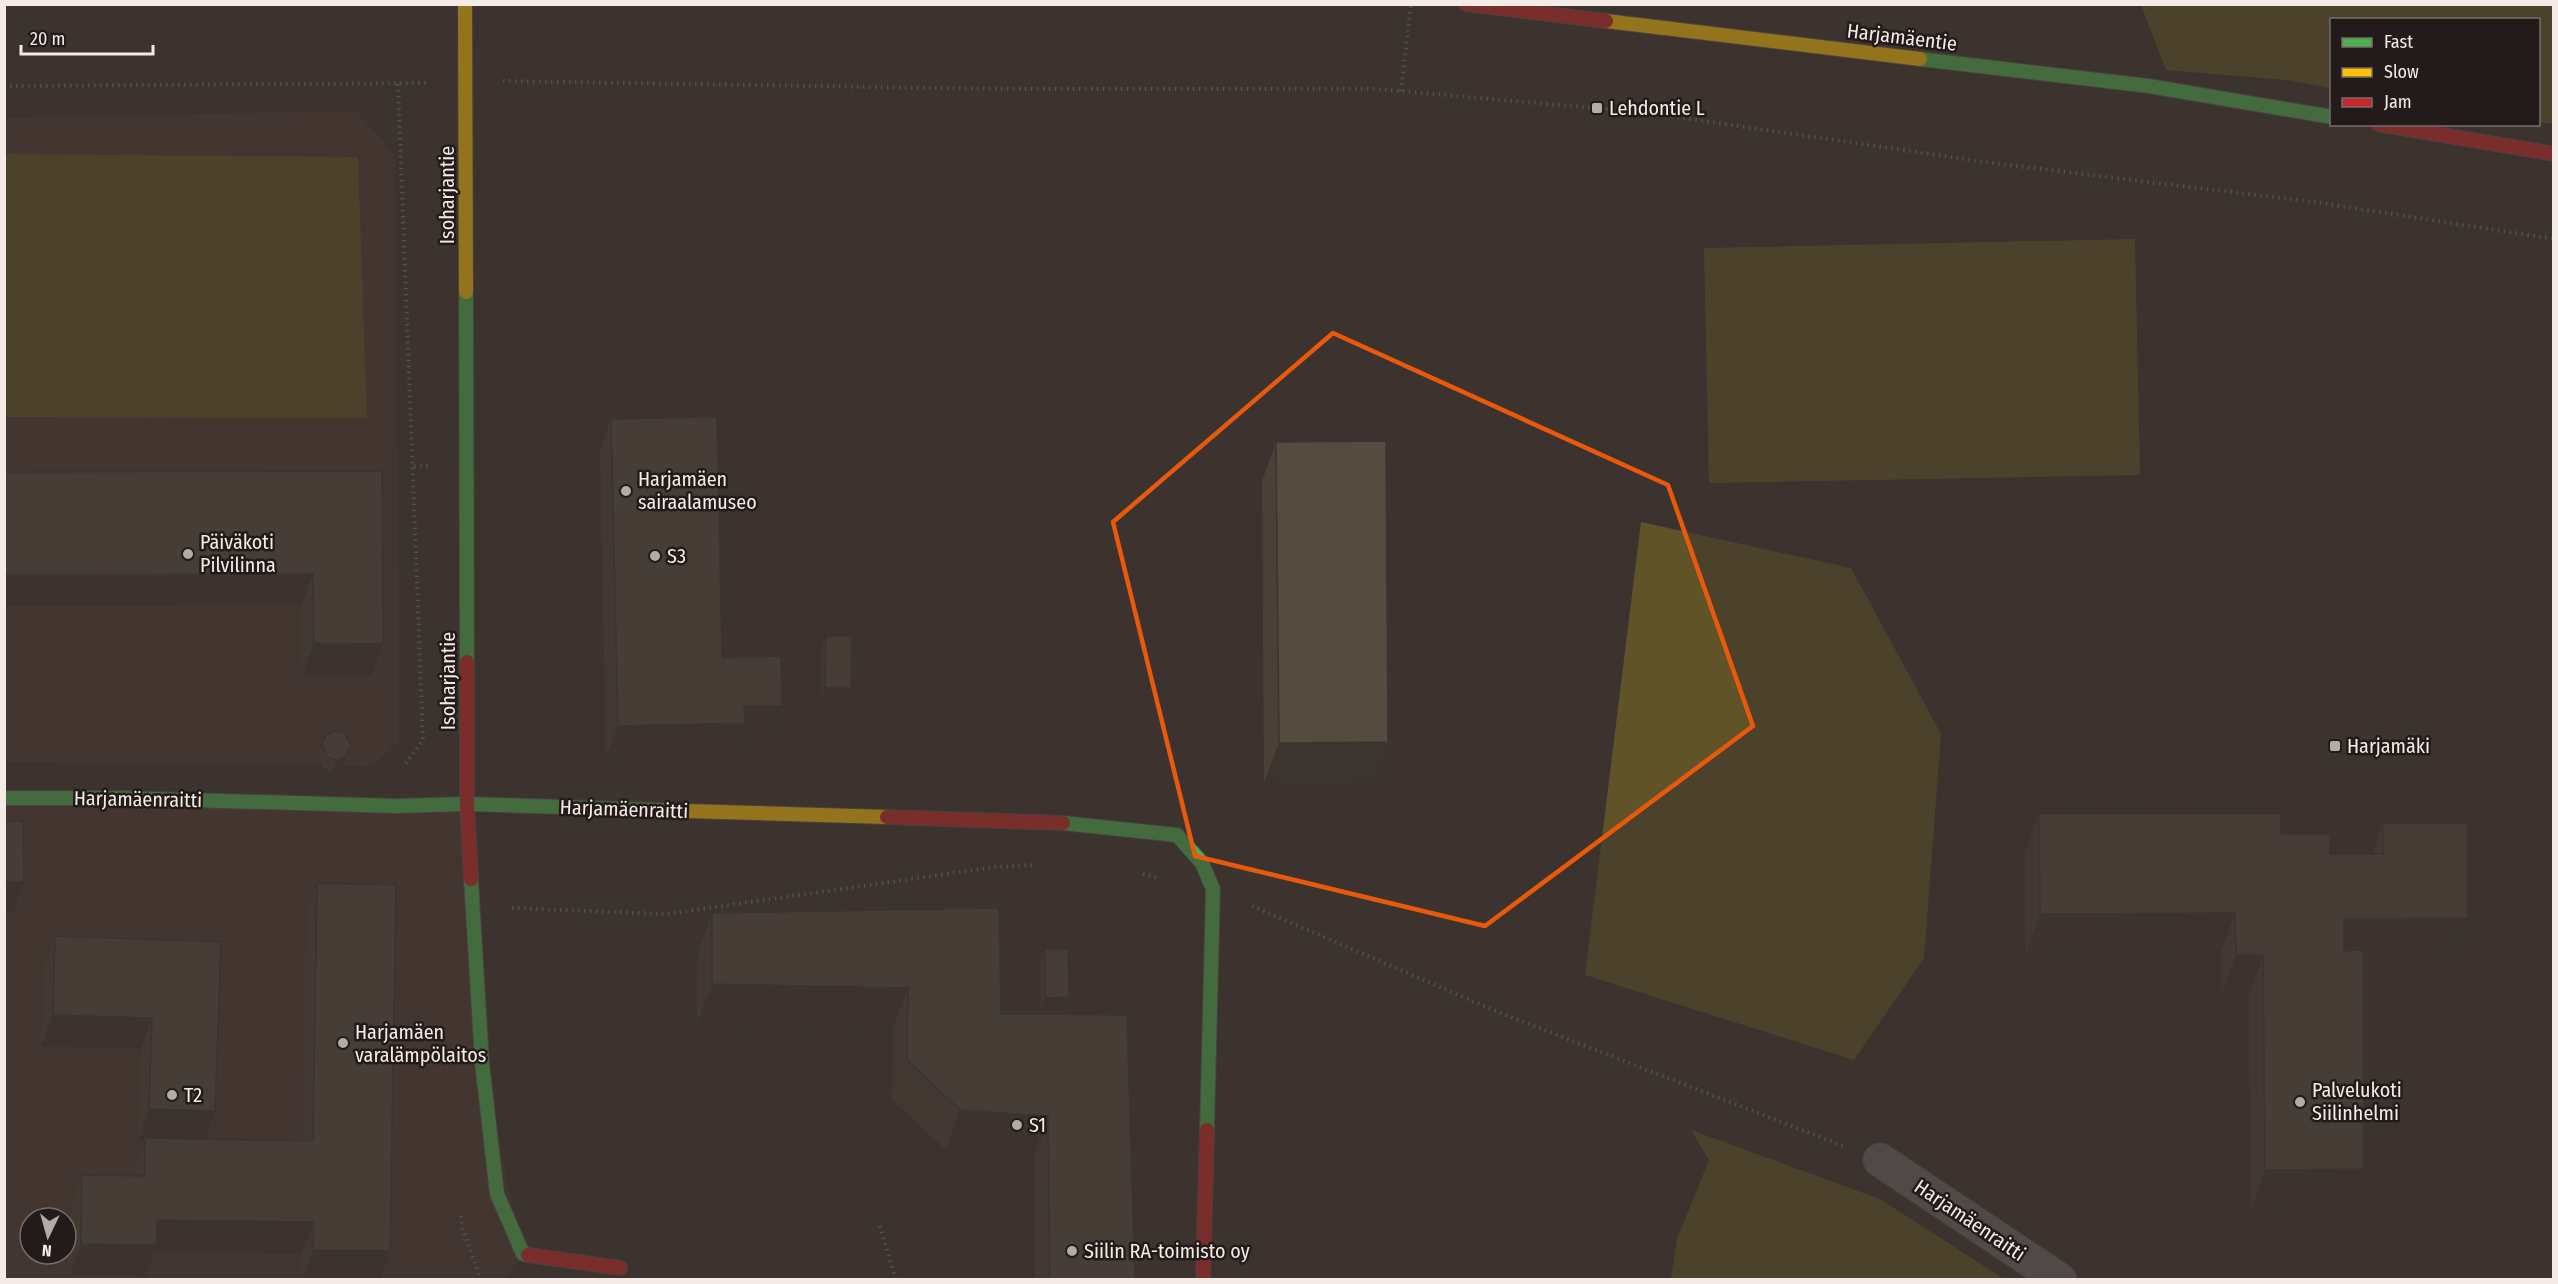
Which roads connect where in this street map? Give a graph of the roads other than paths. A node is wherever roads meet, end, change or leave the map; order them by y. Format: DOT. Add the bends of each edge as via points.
graph roads {
  1 [pos="465,4"];
  2 [pos="1466,4"];
  3 [pos="2330,117"];
  4 [pos="2390,126"];
  5 [pos="2553,154"];
  6 [pos="4,798"];
  7 [pos="467,804"];
  8 [pos="1880,1160"];
  9 [pos="620,1268"];
  10 [pos="1203,1280"];
  11 [pos="2060,1280"];
  1 -- 7 [label="street, Isoharjantie"];
  2 -- 3 [label="street, Harjamäentie" via="2149,86"];
  4 -- 5 [label="street"];
  6 -- 7 [label="street, Harjamäenraitti"];
  7 -- 9 [label="street, Isoharjantie" via="482,1063 496,1194 523,1254"];
  7 -- 10 [label="street, Harjamäenraitti" via="1065,823 1177,835 1202,863 1213,890"];
  8 -- 11 [label="street, Harjamäenraitti"];
}
